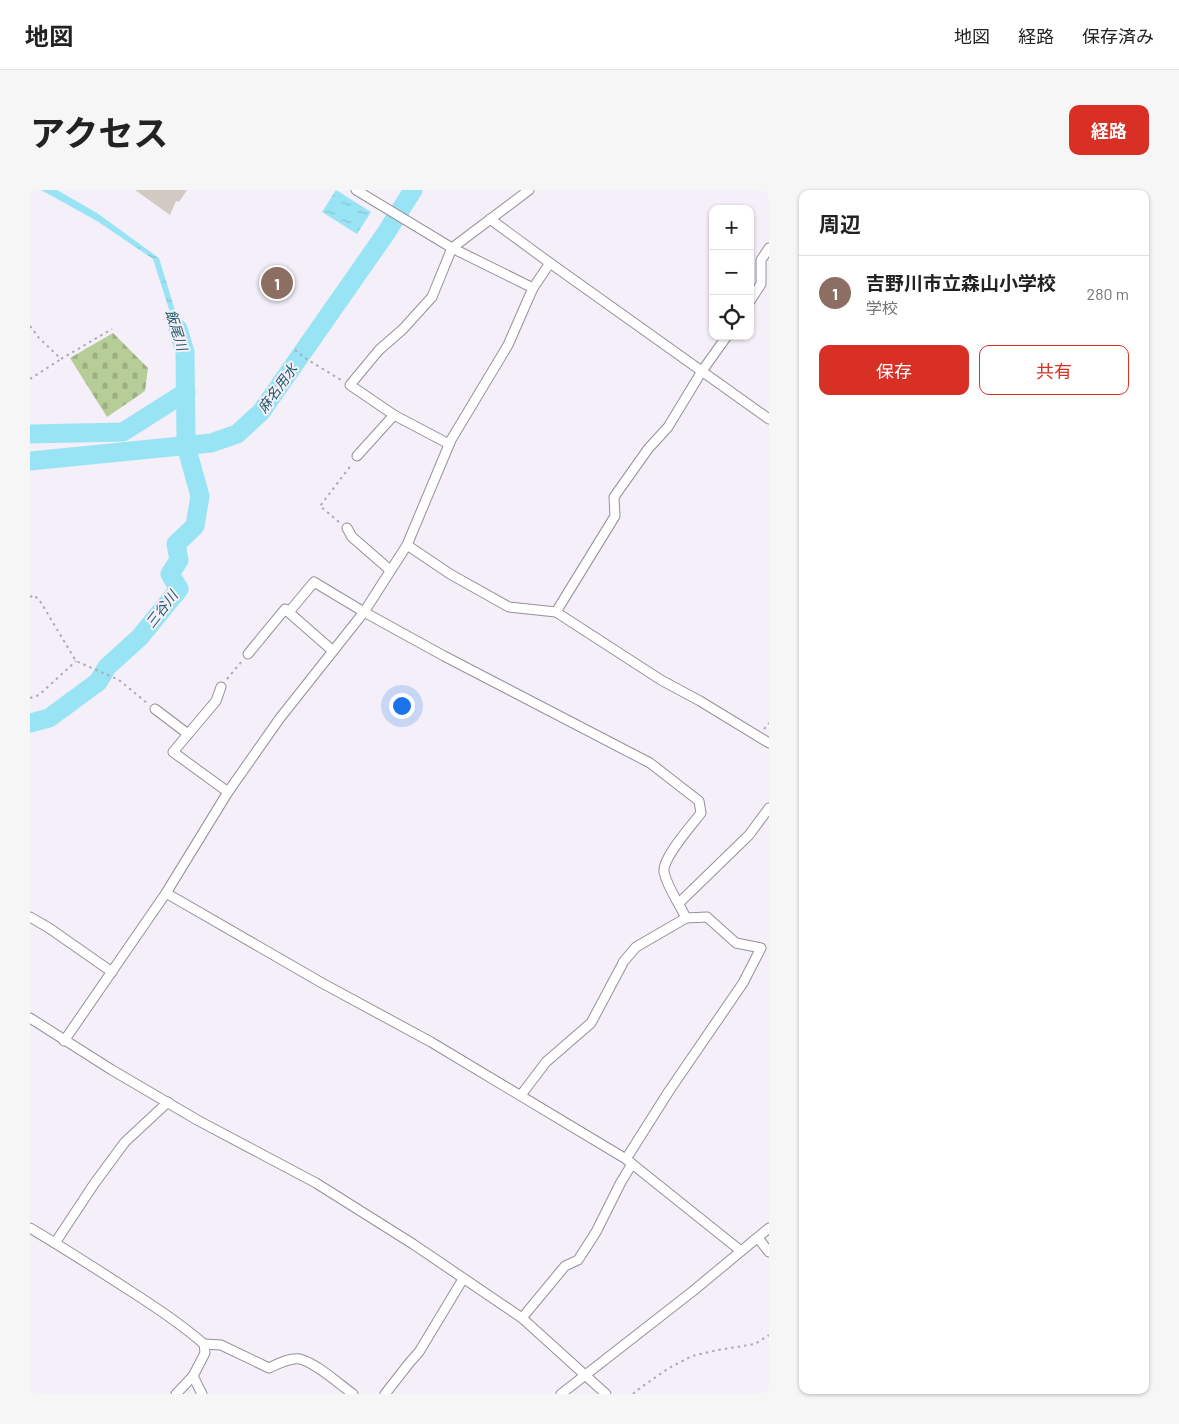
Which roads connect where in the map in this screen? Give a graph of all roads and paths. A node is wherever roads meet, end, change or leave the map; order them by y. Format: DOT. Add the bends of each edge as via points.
graph roads {
  1 [pos="356,190"];
  2 [pos="529,190"];
  3 [pos="490,219"];
  4 [pos="452,248"];
  5 [pos="769,248"];
  6 [pos="550,263"];
  7 [pos="533,288"];
  8 [pos="754,295"];
  9 [pos="30,326"];
  10 [pos="112,329"];
  11 [pos="724,340"];
  12 [pos="295,350"];
  13 [pos="61,359"];
  14 [pos="702,371"];
  15 [pos="30,379"];
  16 [pos="350,386"];
  17 [pos="394,415"];
  18 [pos="769,418"];
  19 [pos="449,444"];
  20 [pos="357,456"];
  21 [pos="347,528"];
  22 [pos="407,545"];
  23 [pos="390,570"];
  24 [pos="30,597"];
  25 [pos="289,612"];
  26 [pos="364,612"];
  27 [pos="556,612"];
  28 [pos="333,652"];
  29 [pos="248,654"];
  30 [pos="76,661"];
  31 [pos="221,686"];
  32 [pos="30,698"];
  33 [pos="155,709"];
  34 [pos="188,734"];
  35 [pos="769,743"];
  36 [pos="228,792"];
  37 [pos="769,808"];
  38 [pos="166,893"];
  39 [pos="678,903"];
  40 [pos="30,917"];
  41 [pos="686,918"];
  42 [pos="765,949"];
  43 [pos="112,972"];
  44 [pos="30,1018"];
  45 [pos="64,1041"];
  46 [pos="521,1095"];
  47 [pos="168,1102"];
  48 [pos="629,1161"];
  49 [pos="30,1228"];
  50 [pos="769,1228"];
  51 [pos="758,1238"];
  52 [pos="55,1243"];
  53 [pos="741,1251"];
  54 [pos="769,1252"];
  55 [pos="463,1279"];
  56 [pos="522,1318"];
  57 [pos="769,1335"];
  58 [pos="204,1344"];
  59 [pos="584,1375"];
  60 [pos="193,1376"];
  61 [pos="176,1394"];
  62 [pos="202,1394"];
  63 [pos="353,1394"];
  64 [pos="385,1394"];
  65 [pos="561,1394"];
  66 [pos="606,1394"];
  67 [pos="633,1394"];
  1 -- 4 [label="street"];
  2 -- 3 [label="street"];
  3 -- 4 [label="street"];
  3 -- 6 [label="street"];
  4 -- 7 [label="street"];
  4 -- 16 [label="street" via="432,297 379,350"];
  5 -- 8 [label="street" via="761,260 761,284"];
  6 -- 7 [label="street"];
  6 -- 14 [label="street"];
  7 -- 19 [label="street" via="508,345"];
  9 -- 13 [label="path"];
  10 -- 13 [label="path"];
  11 -- 14 [label="street"];
  12 -- 16 [label="path"];
  13 -- 15 [label="path"];
  14 -- 18 [label="street"];
  14 -- 27 [label="street" via="668,427 614,497 615,516"];
  16 -- 17 [label="street"];
  17 -- 19 [label="street"];
  17 -- 20 [label="street"];
  19 -- 22 [label="street"];
  20 -- 21 [label="path" via="320,506"];
  21 -- 23 [label="street" via="352,538"];
  22 -- 23 [label="street"];
  22 -- 27 [label="street" via="509,607"];
  23 -- 26 [label="street"];
  24 -- 30 [label="path" via="40,601"];
  25 -- 26 [label="street" via="314,582"];
  25 -- 28 [label="street"];
  25 -- 29 [label="street" via="286,608"];
  26 -- 28 [label="street"];
  26 -- 39 [label="street" via="650,763 699,801 701,813 669,854 664,869"];
  27 -- 35 [label="street" via="661,680"];
  28 -- 36 [label="street" via="280,718"];
  29 -- 31 [label="path"];
  30 -- 32 [label="path" via="39,695"];
  30 -- 33 [label="path" via="119,680"];
  31 -- 34 [label="street" via="216,701"];
  33 -- 34 [label="street"];
  34 -- 36 [label="street" via="173,752"];
  36 -- 38 [label="street"];
  37 -- 39 [label="street" via="749,835"];
  38 -- 43 [label="street"];
  38 -- 46 [label="street"];
  39 -- 41 [label="street"];
  40 -- 43 [label="street"];
  41 -- 42 [label="street" via="707,917 736,944"];
  41 -- 46 [label="street" via="636,947 624,961 591,1023 546,1062"];
  42 -- 48 [label="street" via="669,1091"];
  43 -- 45 [label="street"];
  44 -- 45 [label="street"];
  45 -- 47 [label="street"];
  46 -- 48 [label="street"];
  47 -- 52 [label="street" via="125,1142"];
  47 -- 55 [label="street" via="316,1183"];
  48 -- 53 [label="street"];
  48 -- 56 [label="street" via="596,1232 578,1260 565,1266"];
  49 -- 52 [label="street"];
  50 -- 51 [label="street"];
  51 -- 53 [label="street"];
  51 -- 54 [label="street"];
  52 -- 58 [label="street" via="154,1306"];
  53 -- 59 [label="street"];
  55 -- 56 [label="street"];
  55 -- 64 [label="street" via="419,1352"];
  56 -- 59 [label="street"];
  57 -- 67 [label="path" via="755,1344 692,1356 668,1368"];
  58 -- 60 [label="street" via="205,1353"];
  58 -- 63 [label="street" via="221,1345 269,1368 299,1359 318,1368"];
  59 -- 65 [label="street"];
  59 -- 66 [label="street"];
  60 -- 61 [label="street"];
  60 -- 62 [label="street"];
}
